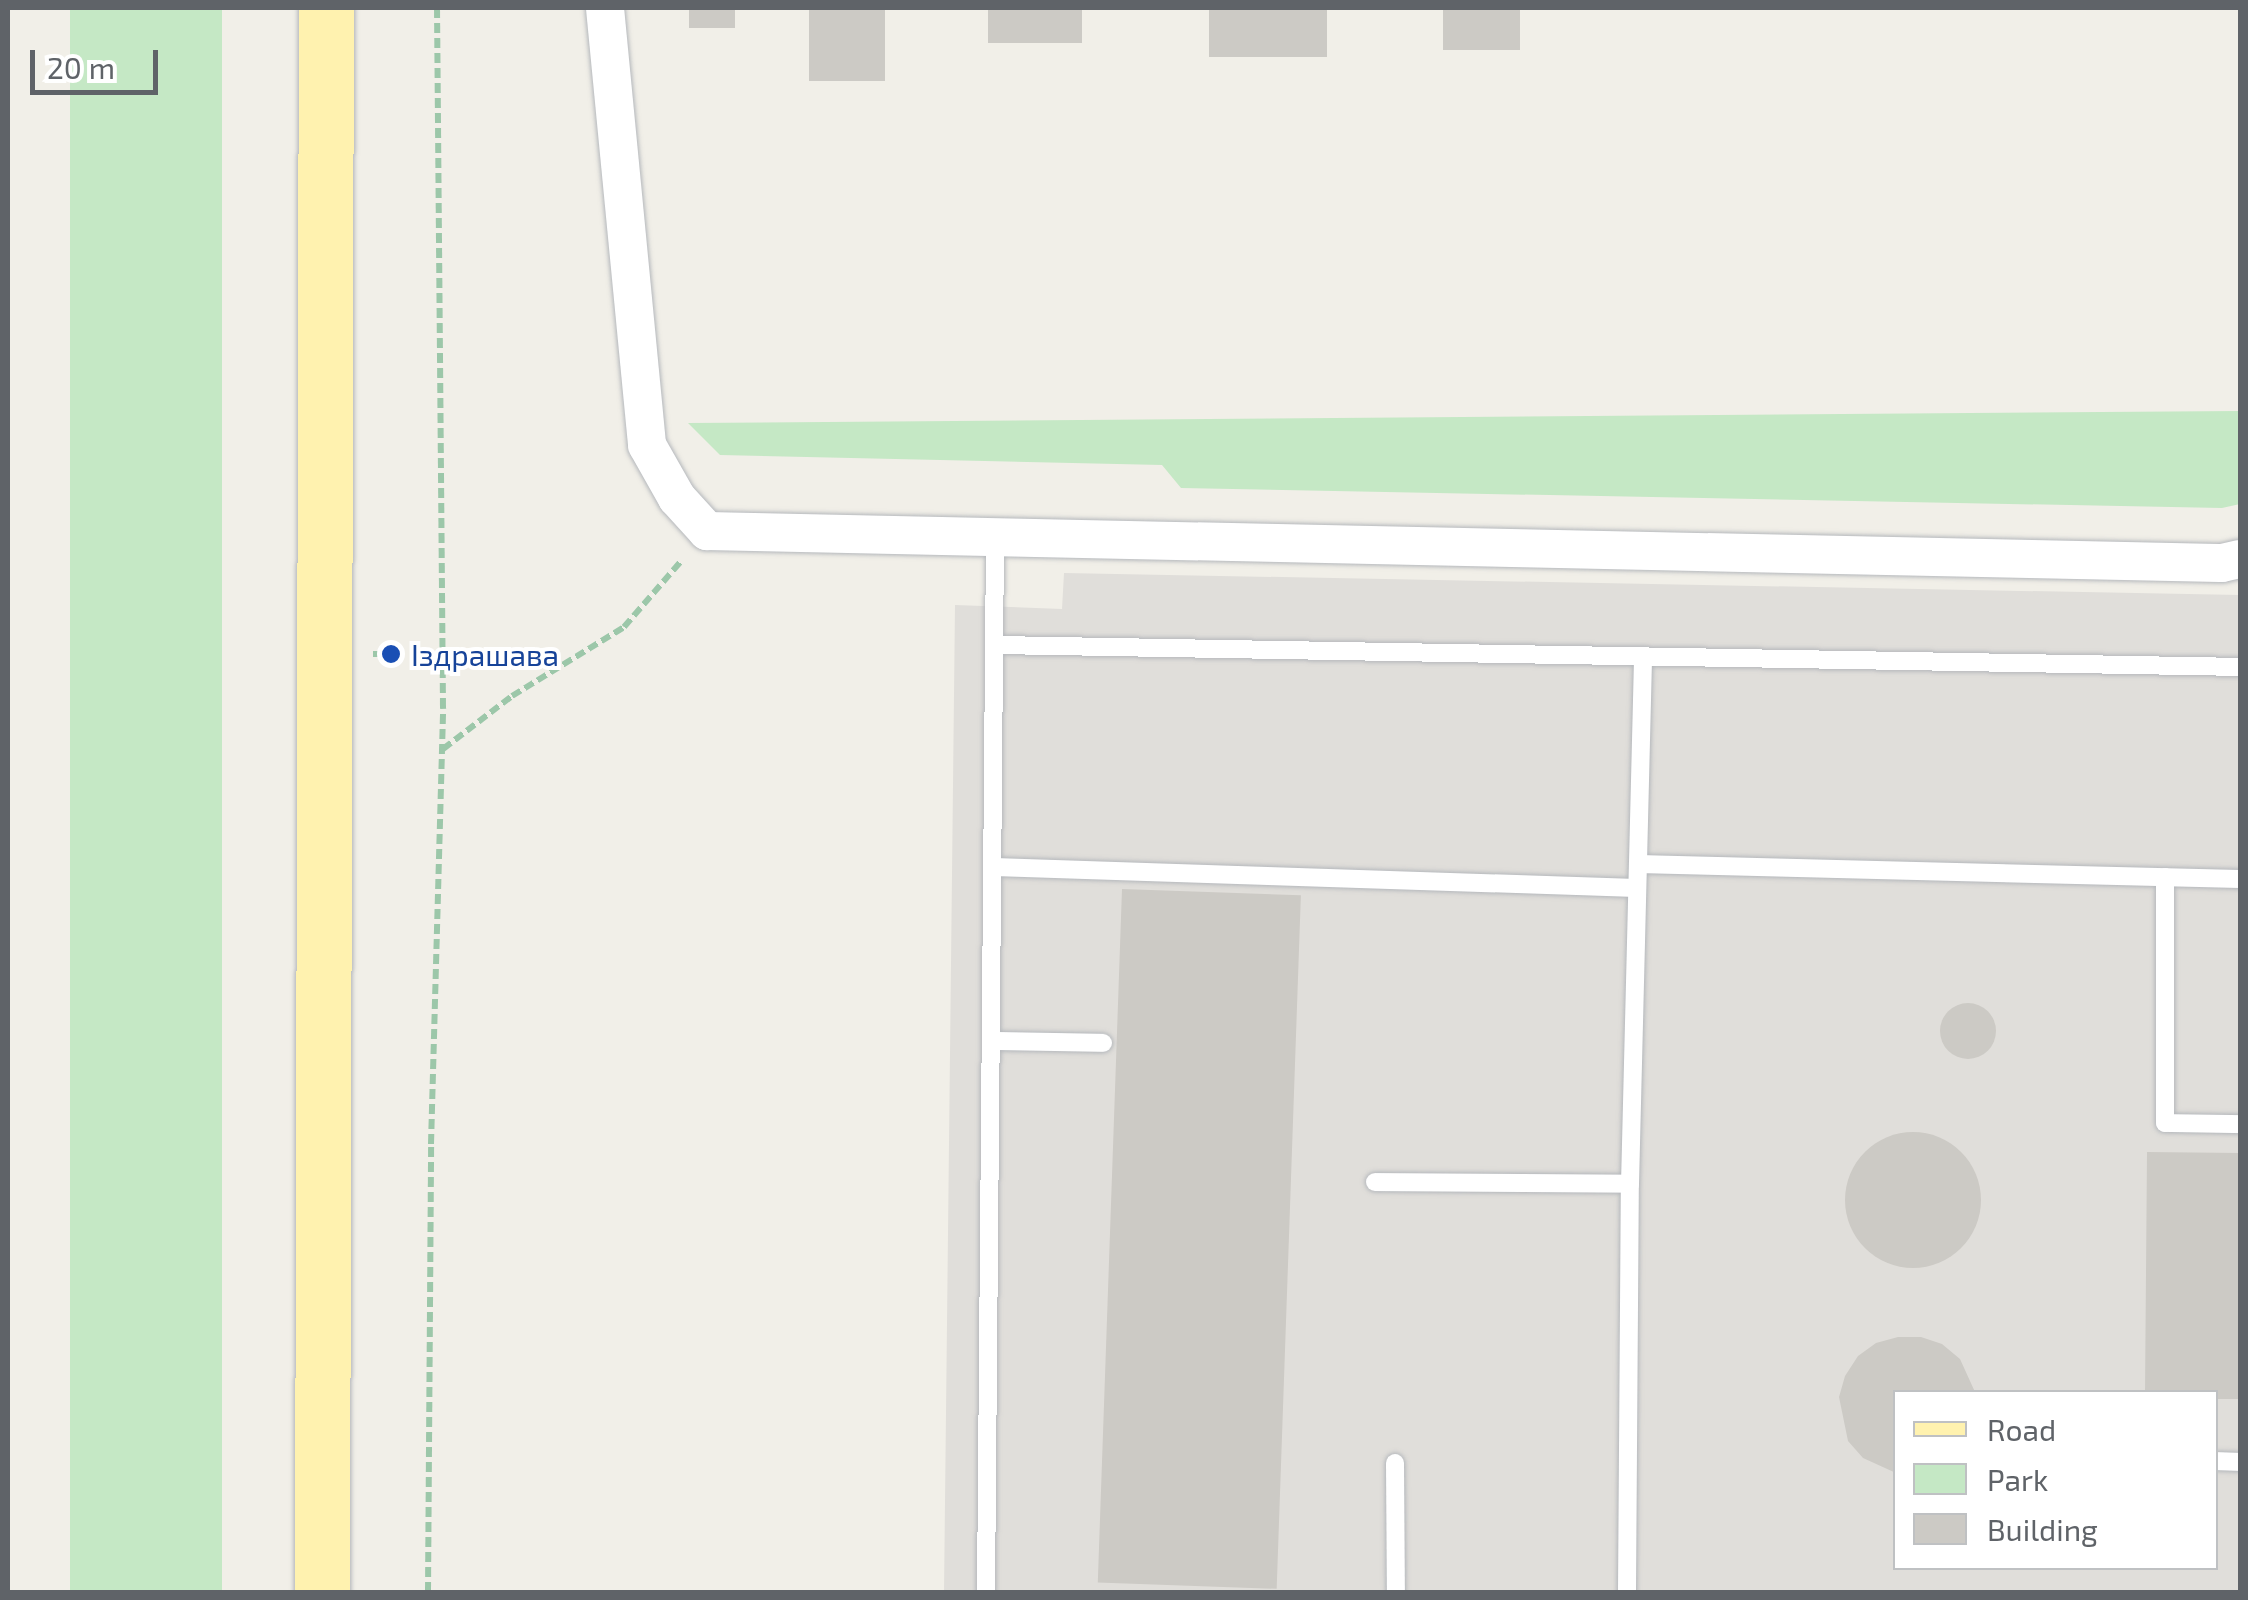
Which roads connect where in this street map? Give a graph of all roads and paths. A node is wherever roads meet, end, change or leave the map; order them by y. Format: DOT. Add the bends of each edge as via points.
graph roads {
  1 [pos="326,8"];
  2 [pos="438,8"];
  3 [pos="605,8"];
  4 [pos="707,531"];
  5 [pos="995,534"];
  6 [pos="2240,559"];
  7 [pos="996,645"];
  8 [pos="1643,658"];
  9 [pos="2240,667"];
  10 [pos="442,749"];
  11 [pos="1638,864"];
  12 [pos="994,867"];
  13 [pos="2166,876"];
  14 [pos="2240,878"];
  15 [pos="1637,888"];
  16 [pos="992,1040"];
  17 [pos="1102,1043"];
  18 [pos="2240,1124"];
  19 [pos="1376,1182"];
  20 [pos="1630,1184"];
  21 [pos="1395,1463"];
  22 [pos="322,1592"];
  23 [pos="428,1592"];
  24 [pos="986,1592"];
  25 [pos="1396,1592"];
  26 [pos="1627,1592"];
  1 -- 22 [label="main road"];
  2 -- 10 [label="path"];
  3 -- 4 [label="street" via="647,445 677,498"];
  4 -- 5 [label="street"];
  4 -- 10 [label="path" via="624,627 512,696"];
  5 -- 6 [label="street"];
  5 -- 7 [label="lane"];
  7 -- 8 [label="lane"];
  7 -- 12 [label="lane"];
  8 -- 9 [label="lane"];
  8 -- 11 [label="lane"];
  10 -- 23 [label="path"];
  11 -- 13 [label="lane"];
  11 -- 15 [label="lane"];
  12 -- 15 [label="lane"];
  12 -- 16 [label="lane"];
  13 -- 14 [label="lane"];
  13 -- 18 [label="lane" via="2164,1123"];
  15 -- 20 [label="lane"];
  16 -- 17 [label="lane"];
  16 -- 24 [label="lane"];
  19 -- 20 [label="lane"];
  20 -- 26 [label="lane"];
  21 -- 25 [label="lane"];
}
